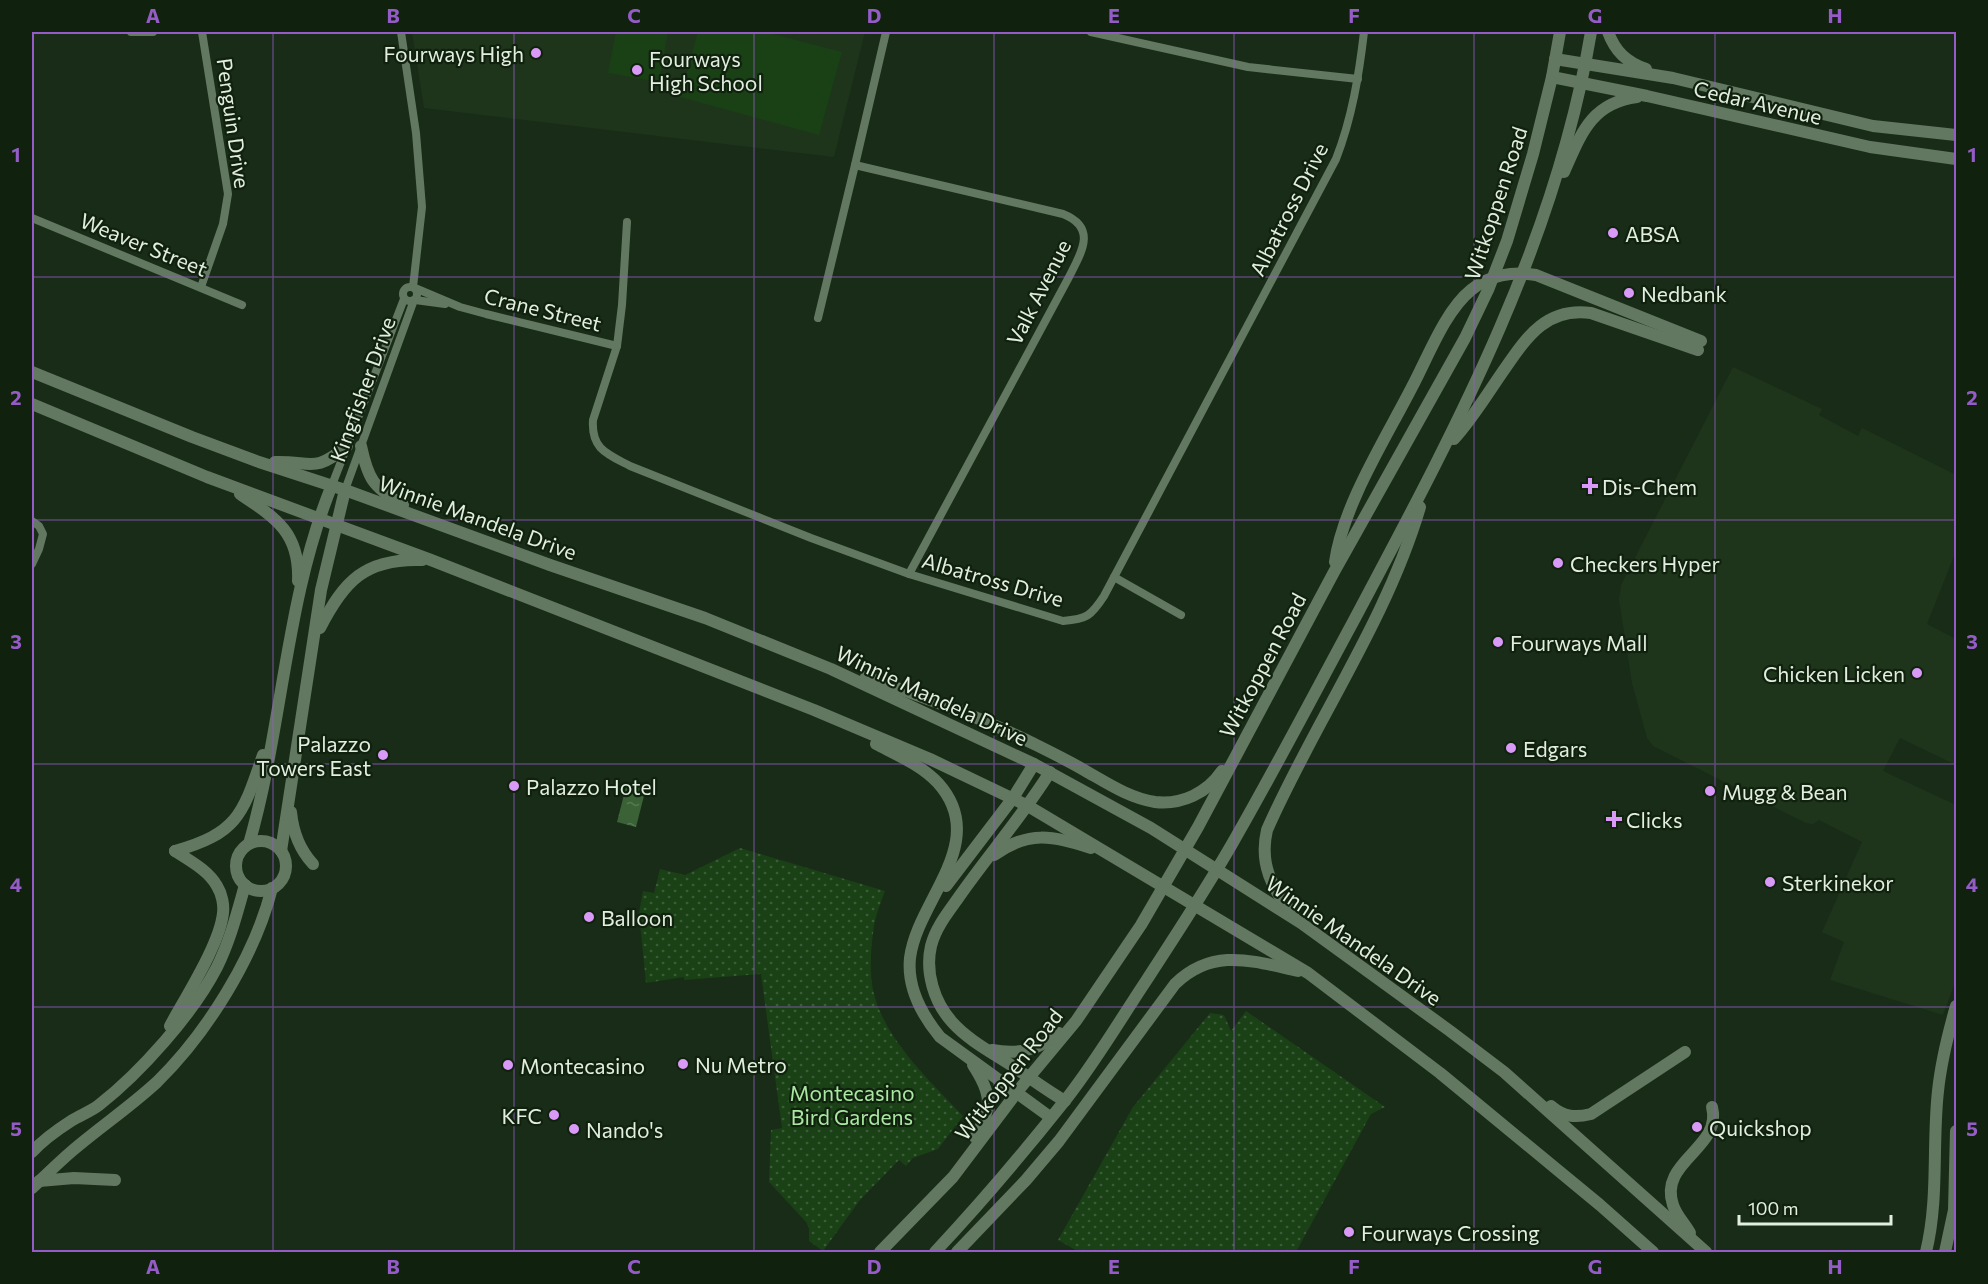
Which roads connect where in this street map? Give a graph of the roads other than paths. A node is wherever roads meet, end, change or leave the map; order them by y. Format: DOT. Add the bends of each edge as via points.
graph roads {
  1 [pos="132,32"];
  2 [pos="153,32"];
  3 [pos="202,32"];
  4 [pos="401,32"];
  5 [pos="886,32"];
  6 [pos="1091,32"];
  7 [pos="1364,32"];
  8 [pos="1560,32"];
  9 [pos="1591,32"];
  10 [pos="1608,32"];
  11 [pos="1556,59"];
  12 [pos="1586,64"];
  13 [pos="1552,77"];
  14 [pos="1673,78"];
  15 [pos="1358,79"];
  16 [pos="1582,82"];
  17 [pos="1647,96"];
  18 [pos="1956,135"];
  19 [pos="1953,160"];
  20 [pos="855,165"];
  21 [pos="1547,211"];
  22 [pos="32,218"];
  23 [pos="627,222"];
  24 [pos="201,287"];
  25 [pos="414,288"];
  26 [pos="411,300"];
  27 [pos="242,305"];
  28 [pos="460,307"];
  29 [pos="818,318"];
  30 [pos="617,346"];
  31 [pos="32,372"];
  32 [pos="371,383"];
  33 [pos="382,387"];
  34 [pos="32,405"];
  35 [pos="357,418"];
  36 [pos="369,422"];
  37 [pos="346,446"];
  38 [pos="361,446"];
  39 [pos="1443,451"];
  40 [pos="259,462"];
  41 [pos="207,477"];
  42 [pos="1429,480"];
  43 [pos="332,485"];
  44 [pos="345,490"];
  45 [pos="319,518"];
  46 [pos="425,519"];
  47 [pos="32,521"];
  48 [pos="336,524"];
  49 [pos="431,560"];
  50 [pos="32,564"];
  51 [pos="1334,572"];
  52 [pos="909,574"];
  53 [pos="1114,577"];
  54 [pos="296,612"];
  55 [pos="1181,615"];
  56 [pos="315,637"];
  57 [pos="831,669"];
  58 [pos="814,710"];
  59 [pos="275,726"];
  60 [pos="1251,728"];
  61 [pos="1034,764"];
  62 [pos="1050,772"];
  63 [pos="290,787"];
  64 [pos="1013,798"];
  65 [pos="1029,806"];
  66 [pos="249,844"];
  67 [pos="281,851"];
  68 [pos="1110,854"];
  69 [pos="983,862"];
  70 [pos="313,864"];
  71 [pos="245,885"];
  72 [pos="272,888"];
  73 [pos="932,903"];
  74 [pos="1301,923"];
  75 [pos="1308,973"];
  76 [pos="1956,1006"];
  77 [pos="1076,1021"];
  78 [pos="158,1047"];
  79 [pos="985,1049"];
  80 [pos="1685,1052"];
  81 [pos="969,1059"];
  82 [pos="1504,1072"];
  83 [pos="1029,1077"];
  84 [pos="1017,1092"];
  85 [pos="1065,1101"];
  86 [pos="1712,1107"];
  87 [pos="1050,1117"];
  88 [pos="1956,1131"];
  89 [pos="1956,1138"];
  90 [pos="32,1152"];
  91 [pos="953,1177"];
  92 [pos="115,1180"];
  93 [pos="35,1185"];
  94 [pos="1704,1250"];
  95 [pos="880,1252"];
  96 [pos="935,1252"];
  97 [pos="957,1252"];
  98 [pos="1653,1252"];
  99 [pos="1926,1252"];
  100 [pos="1945,1252"];
  1 -- 2 [label="street"];
  3 -- 24 [label="street, Penguin Drive" via="228,194 223,224"];
  4 -- 25 [label="street" via="422,207"];
  5 -- 20 [label="street"];
  6 -- 15 [label="street" via="1248,67"];
  7 -- 15 [label="street, Albatross Drive"];
  8 -- 11 [label="main road, Witkoppen Road"];
  9 -- 12 [label="main road"];
  10 -- 14 [label="main road" via="1612,44 1628,61"];
  11 -- 12 [label="main road, Cedar Avenue"];
  11 -- 13 [label="main road, Witkoppen Road"];
  12 -- 14 [label="main road, Cedar Avenue"];
  12 -- 16 [label="main road"];
  13 -- 16 [label="main road, Cedar Avenue"];
  13 -- 51 [label="main road, Witkoppen Road" via="1511,230 1488,290"];
  14 -- 18 [label="main road, Cedar Avenue" via="1873,126"];
  15 -- 53 [label="street, Albatross Drive" via="1336,159"];
  16 -- 17 [label="main road, Cedar Avenue"];
  16 -- 21 [label="main road"];
  17 -- 19 [label="main road, Cedar Avenue" via="1869,147"];
  17 -- 21 [label="main road" via="1623,99 1591,119"];
  20 -- 29 [label="street"];
  20 -- 52 [label="street, Valk Avenue" via="1063,214 1078,224 1084,238 1083,249 1069,277"];
  21 -- 39 [label="main road" via="1497,337"];
  22 -- 24 [label="street, Weaver Street"];
  23 -- 30 [label="street, Albatross Drive"];
  24 -- 27 [label="street, Weaver Street"];
  25 -- 26 [label="street" via="418,295"];
  25 -- 26 [label="street" via="404,290 403,295"];
  25 -- 28 [label="street, Crane Street"];
  26 -- 28 [label="street, Crane Street"];
  26 -- 32 [label="street, Kingfisher Drive"];
  26 -- 33 [label="street, Kingfisher Drive"];
  28 -- 30 [label="street, Crane Street"];
  30 -- 52 [label="street, Albatross Drive" via="593,420 592,433 606,454"];
  31 -- 40 [label="main road, Winnie Mandela Drive"];
  32 -- 33 [label="street"];
  32 -- 35 [label="street, Kingfisher Drive"];
  33 -- 36 [label="street, Kingfisher Drive"];
  34 -- 41 [label="main road"];
  35 -- 36 [label="street"];
  35 -- 37 [label="street, Kingfisher Drive"];
  36 -- 38 [label="street, Kingfisher Drive"];
  37 -- 40 [label="main road" via="316,465"];
  37 -- 43 [label="street, Kingfisher Drive"];
  38 -- 44 [label="street, Kingfisher Drive"];
  38 -- 46 [label="main road" via="373,482"];
  39 -- 42 [label="main road"];
  39 -- 51 [label="main road" via="1461,432 1525,338 1548,320 1583,312 1699,346 1544,277 1518,273 1490,278 1471,289 1456,305 1362,484 1339,541"];
  40 -- 43 [label="main road, Winnie Mandela Drive"];
  41 -- 45 [label="main road"];
  41 -- 54 [label="main road" via="240,494 282,525 290,537 298,572"];
  42 -- 74 [label="main road" via="1415,525 1377,615 1267,830 1264,849 1269,879"];
  42 -- 85 [label="main road" via="1230,847"];
  43 -- 44 [label="main road, Winnie Mandela Drive"];
  43 -- 45 [label="main road"];
  44 -- 46 [label="main road, Winnie Mandela Drive"];
  44 -- 48 [label="main road"];
  45 -- 48 [label="main road"];
  45 -- 54 [label="main road"];
  46 -- 57 [label="main road, Winnie Mandela Drive" via="705,618"];
  47 -- 50 [label="street" via="44,534"];
  48 -- 49 [label="main road"];
  48 -- 56 [label="main road"];
  49 -- 56 [label="main road" via="393,562 358,575 343,588"];
  49 -- 58 [label="main road"];
  51 -- 60 [label="main road, Witkoppen Road"];
  52 -- 53 [label="street, Albatross Drive" via="1063,621 1082,620 1093,612"];
  53 -- 55 [label="street"];
  54 -- 59 [label="main road"];
  56 -- 63 [label="main road"];
  57 -- 60 [label="main road" via="847,671 961,711 1134,796 1155,802 1187,799 1206,789"];
  57 -- 61 [label="main road, Winnie Mandela Drive"];
  58 -- 64 [label="main road"];
  58 -- 73 [label="main road" via="920,768 945,793 957,820 956,839"];
  59 -- 66 [label="main road"];
  59 -- 78 [label="main road" via="242,810 229,828 175,851 194,862 218,887 223,915 201,969"];
  60 -- 77 [label="main road, Witkoppen Road" via="1141,925"];
  61 -- 62 [label="main road, Winnie Mandela Drive"];
  61 -- 64 [label="main road"];
  62 -- 65 [label="main road"];
  62 -- 74 [label="main road, Winnie Mandela Drive" via="1151,828"];
  63 -- 67 [label="main road"];
  63 -- 70 [label="main road" via="292,826"];
  64 -- 65 [label="main road"];
  64 -- 73 [label="main road"];
  65 -- 68 [label="main road"];
  65 -- 69 [label="main road"];
  66 -- 67 [label="main road" via="269,842"];
  66 -- 71 [label="main road" via="242,849 236,865"];
  67 -- 72 [label="main road" via="286,869 281,881"];
  68 -- 69 [label="main road" via="1043,836 1009,844"];
  68 -- 75 [label="main road"];
  69 -- 79 [label="main road" via="941,922 928,961 940,1006 952,1022"];
  71 -- 72 [label="main road" via="256,890"];
  71 -- 78 [label="main road" via="216,968 184,1018"];
  72 -- 93 [label="main road" via="258,930 232,985 202,1029 158,1081"];
  73 -- 81 [label="main road" via="918,929 910,959 915,996 926,1020 940,1037"];
  74 -- 82 [label="main road, Winnie Mandela Drive"];
  75 -- 97 [label="main road" via="1231,959 1199,965 1186,973 1059,1141"];
  75 -- 98 [label="main road" via="1449,1080"];
  76 -- 99 [label="main road" via="1937,1093 1934,1209"];
  77 -- 79 [label="main road" via="1046,1043 1024,1052"];
  77 -- 83 [label="main road, Witkoppen Road"];
  78 -- 90 [label="main road" via="119,1089"];
  79 -- 83 [label="main road"];
  80 -- 82 [label="main road" via="1600,1109 1582,1116 1559,1112"];
  81 -- 84 [label="main road"];
  81 -- 91 [label="main road" via="984,1082 989,1103 983,1123"];
  82 -- 94 [label="main road, Winnie Mandela Drive"];
  83 -- 84 [label="main road, Witkoppen Road"];
  83 -- 85 [label="main road"];
  84 -- 87 [label="main road"];
  84 -- 91 [label="main road, Witkoppen Road"];
  85 -- 87 [label="main road"];
  86 -- 94 [label="main road" via="1714,1121 1710,1132 1679,1167 1670,1193 1674,1209"];
  87 -- 96 [label="main road"];
  88 -- 89 [label="main road"];
  89 -- 100 [label="main road" via="1954,1210"];
  91 -- 95 [label="main road, Witkoppen Road"];
  92 -- 93 [label="main road" via="74,1178"];
}
